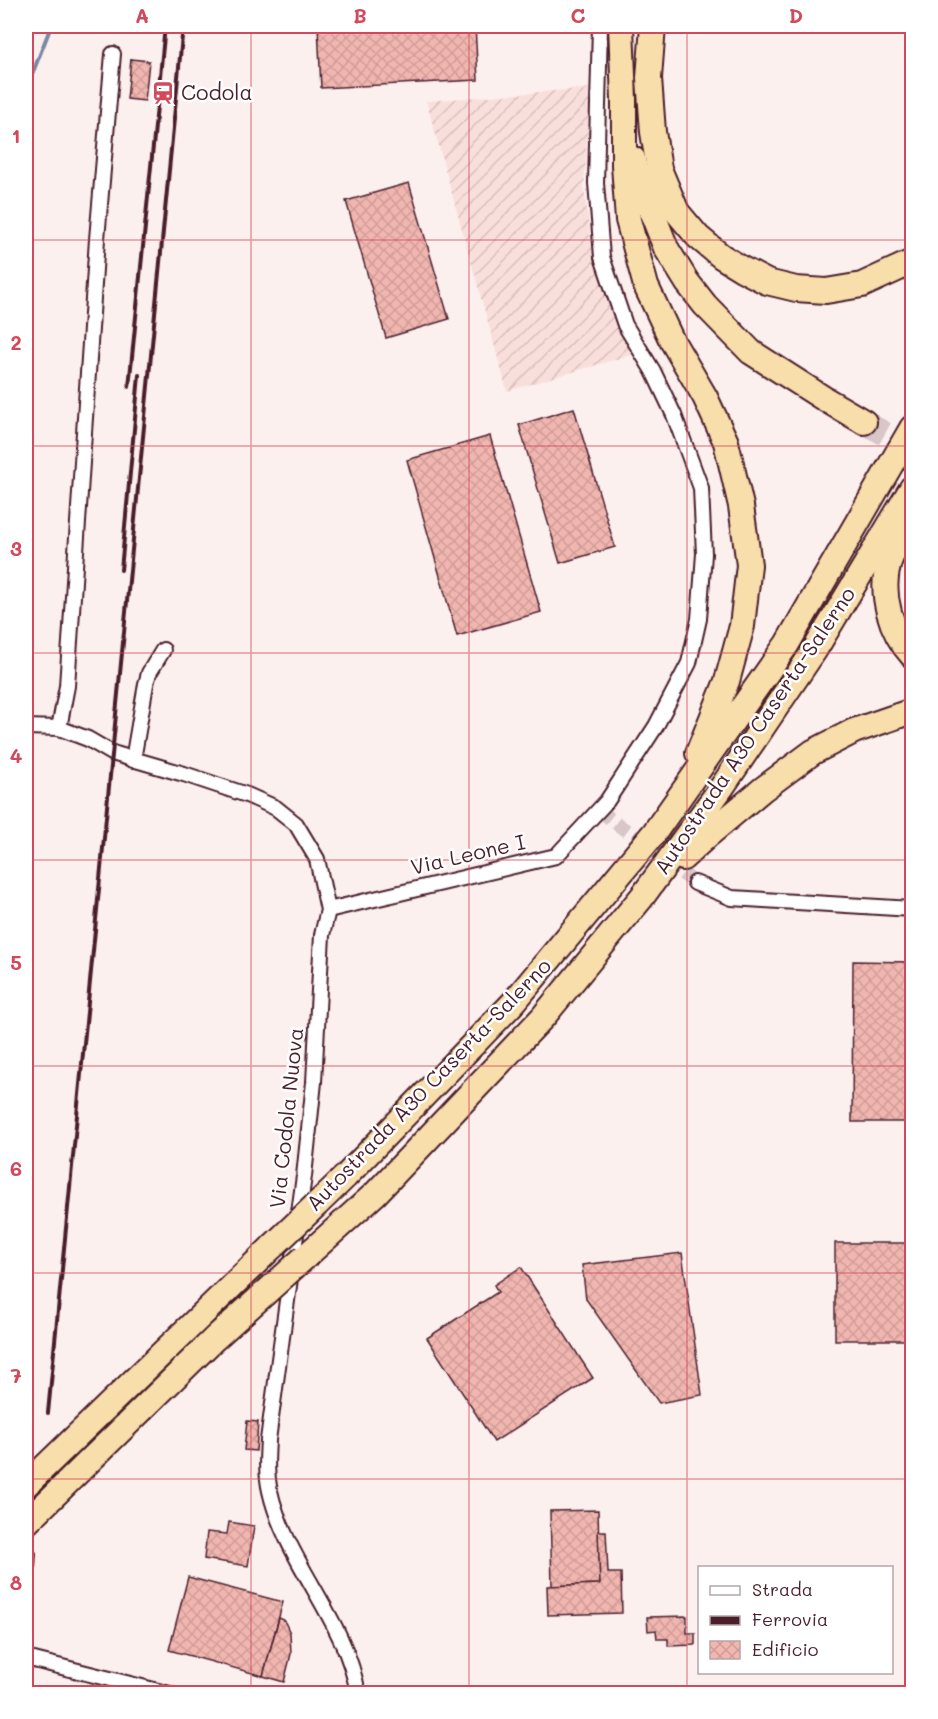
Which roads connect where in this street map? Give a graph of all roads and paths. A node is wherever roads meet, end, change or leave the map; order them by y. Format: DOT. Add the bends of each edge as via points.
graph roads {
  1 [pos="600,26"];
  2 [pos="621,26"];
  3 [pos="653,26"];
  4 [pos="112,54"];
  5 [pos="649,78"];
  6 [pos="624,100"];
  7 [pos="649,203"];
  8 [pos="912,262"];
  9 [pos="864,422"];
  10 [pos="912,428"];
  11 [pos="912,488"];
  12 [pos="912,512"];
  13 [pos="163,650"];
  14 [pos="912,655"];
  15 [pos="912,711"];
  16 [pos="26,727"];
  17 [pos="59,728"];
  18 [pos="133,760"];
  19 [pos="654,833"];
  20 [pos="695,883"];
  21 [pos="642,897"];
  22 [pos="912,909"];
  23 [pos="328,910"];
  24 [pos="26,1485"];
  25 [pos="26,1523"];
  26 [pos="26,1658"];
  27 [pos="355,1677"];
  28 [pos="170,1694"];
  29 [pos="358,1694"];
  30 [pos="363,1694"];
  1 -- 23 [label="street, Via Leone I" via="596,183 602,257 625,325 674,415 701,488 704,554 699,620 689,663 656,726 607,801 556,856"];
  2 -- 6 [label="highway"];
  3 -- 5 [label="highway"];
  4 -- 17 [label="street" via="67,686"];
  5 -- 7 [label="highway" via="644,142"];
  5 -- 8 [label="highway" via="658,169 677,212 721,256 768,282 826,291 862,285"];
  6 -- 7 [label="highway" via="635,169"];
  6 -- 19 [label="highway" via="628,220 646,286 726,442 749,565 742,626 728,681 700,749"];
  7 -- 9 [label="highway" via="666,248 687,282 723,325 776,370"];
  10 -- 19 [label="highway, Autostrada A30 Caserta-Salerno" via="787,644"];
  11 -- 21 [label="highway, Autostrada A30 Caserta-Salerno" via="813,651"];
  12 -- 14 [label="highway" via="889,563 886,600 892,621"];
  13 -- 18 [label="street" via="146,684"];
  15 -- 21 [label="highway" via="854,731 813,752 708,835"];
  16 -- 17 [label="street, Via Codola Nuova"];
  17 -- 18 [label="street, Via Codola Nuova"];
  18 -- 23 [label="street, Via Codola Nuova" via="247,795 276,808 296,824 316,859"];
  19 -- 24 [label="highway, Autostrada A30 Caserta-Salerno, bridge" via="513,1003 346,1176"];
  20 -- 22 [label="street" via="732,898"];
  21 -- 25 [label="highway, Autostrada A30 Caserta-Salerno, bridge" via="543,1017 376,1193 214,1339"];
  23 -- 27 [label="street, Via Codola Nuova" via="322,934 307,1152 267,1469 284,1533 336,1627"];
  26 -- 28 [label="street"];
  27 -- 29 [label="street, Via Codola Nuova"];
  27 -- 30 [label="street"];
}
